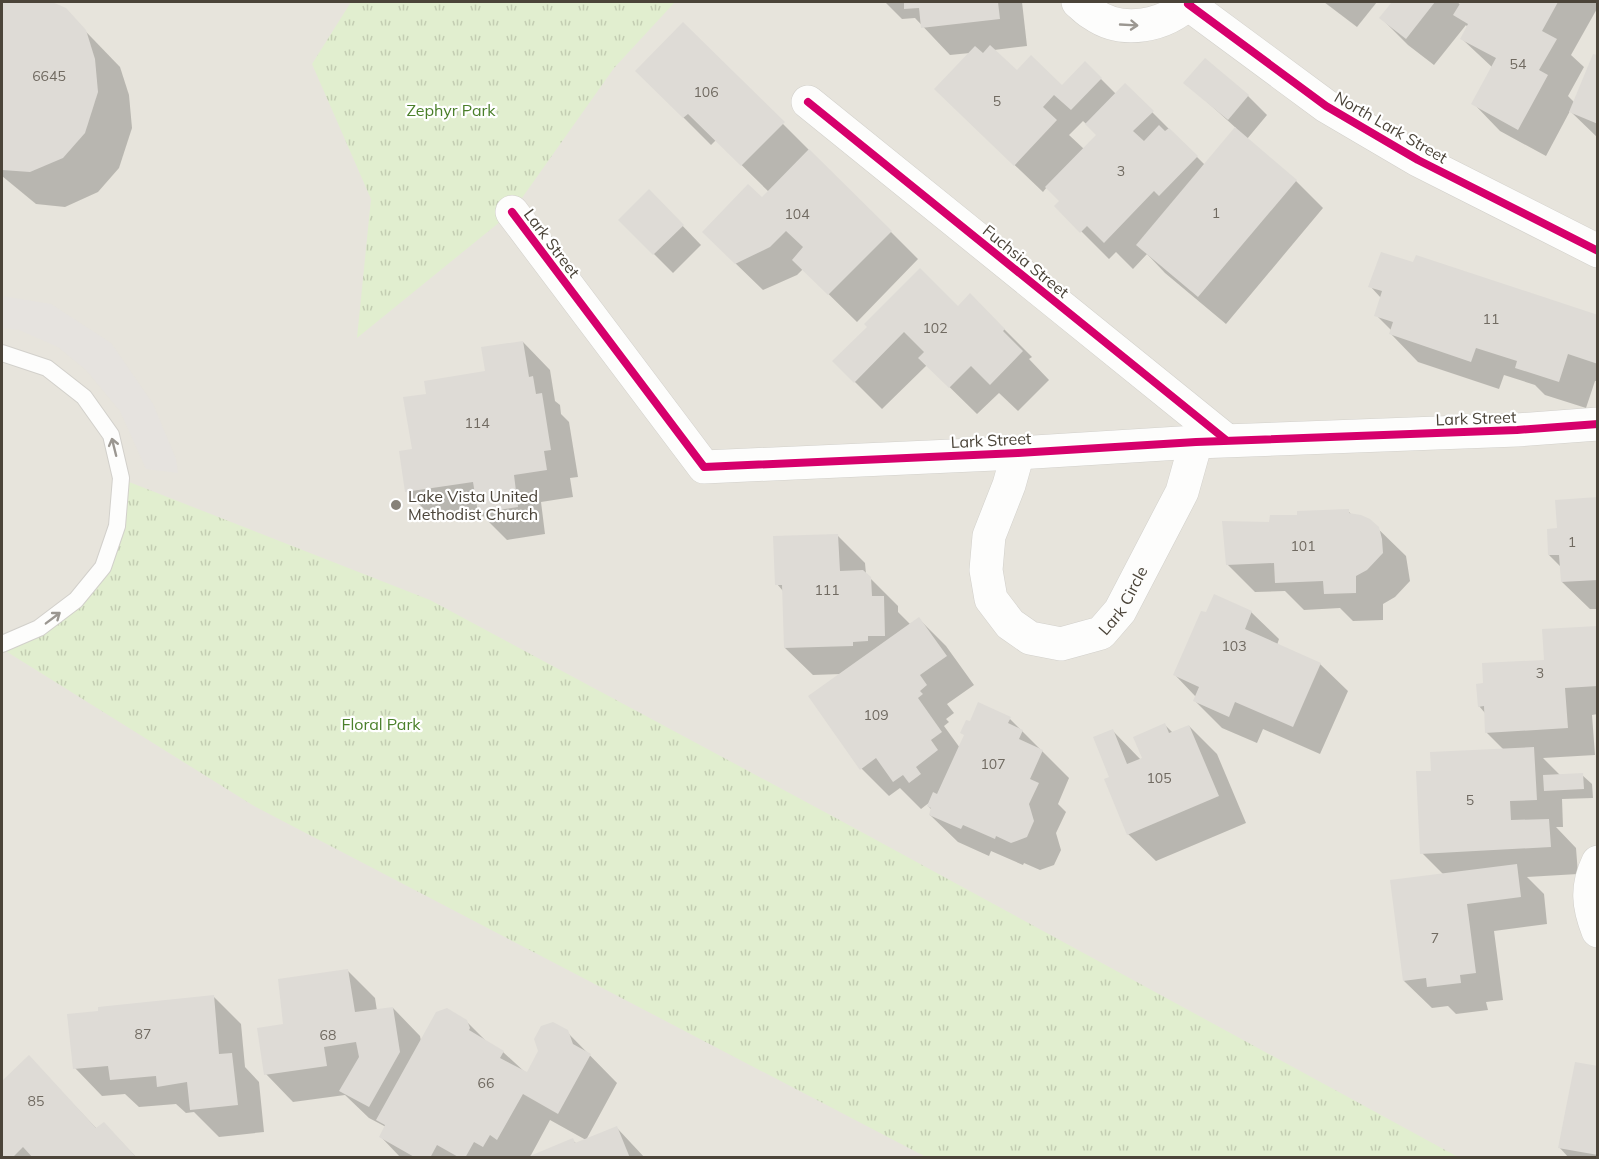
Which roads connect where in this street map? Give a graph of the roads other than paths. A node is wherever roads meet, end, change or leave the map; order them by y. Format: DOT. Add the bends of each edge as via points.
graph roads {
  1 [pos="1078,2"];
  2 [pos="1189,3"];
  3 [pos="808,102"];
  4 [pos="512,212"];
  5 [pos="1598,251"];
  6 [pos="2,353"];
  7 [pos="1598,424"];
  8 [pos="1211,441"];
  9 [pos="1018,453"];
  10 [pos="2,644"];
  11 [pos="1598,862"];
  12 [pos="1598,931"];
  1 -- 2 [label="street, North Lark Street, one-way" via="1094,15 1117,25 1142,26 1167,18"];
  2 -- 5 [label="street, North Lark Street" via="1326,106 1419,160"];
  3 -- 8 [label="street, Fuchsia Street"];
  4 -- 9 [label="street, Lark Street" via="704,467"];
  10 -- 6 [label="lane, one-way" via="39,628 76,600 103,567 117,525 121,478 111,435 84,397 47,368"];
  7 -- 8 [label="street, Lark Street"];
  8 -- 9 [label="street, Lark Street"];
  8 -- 9 [label="street, Lark Circle" via="1120,611 1101,633 1061,644 1030,638 1010,624 991,599 986,570 989,536"];
  11 -- 12 [label="street" via="1589,885 1589,908"];
}
